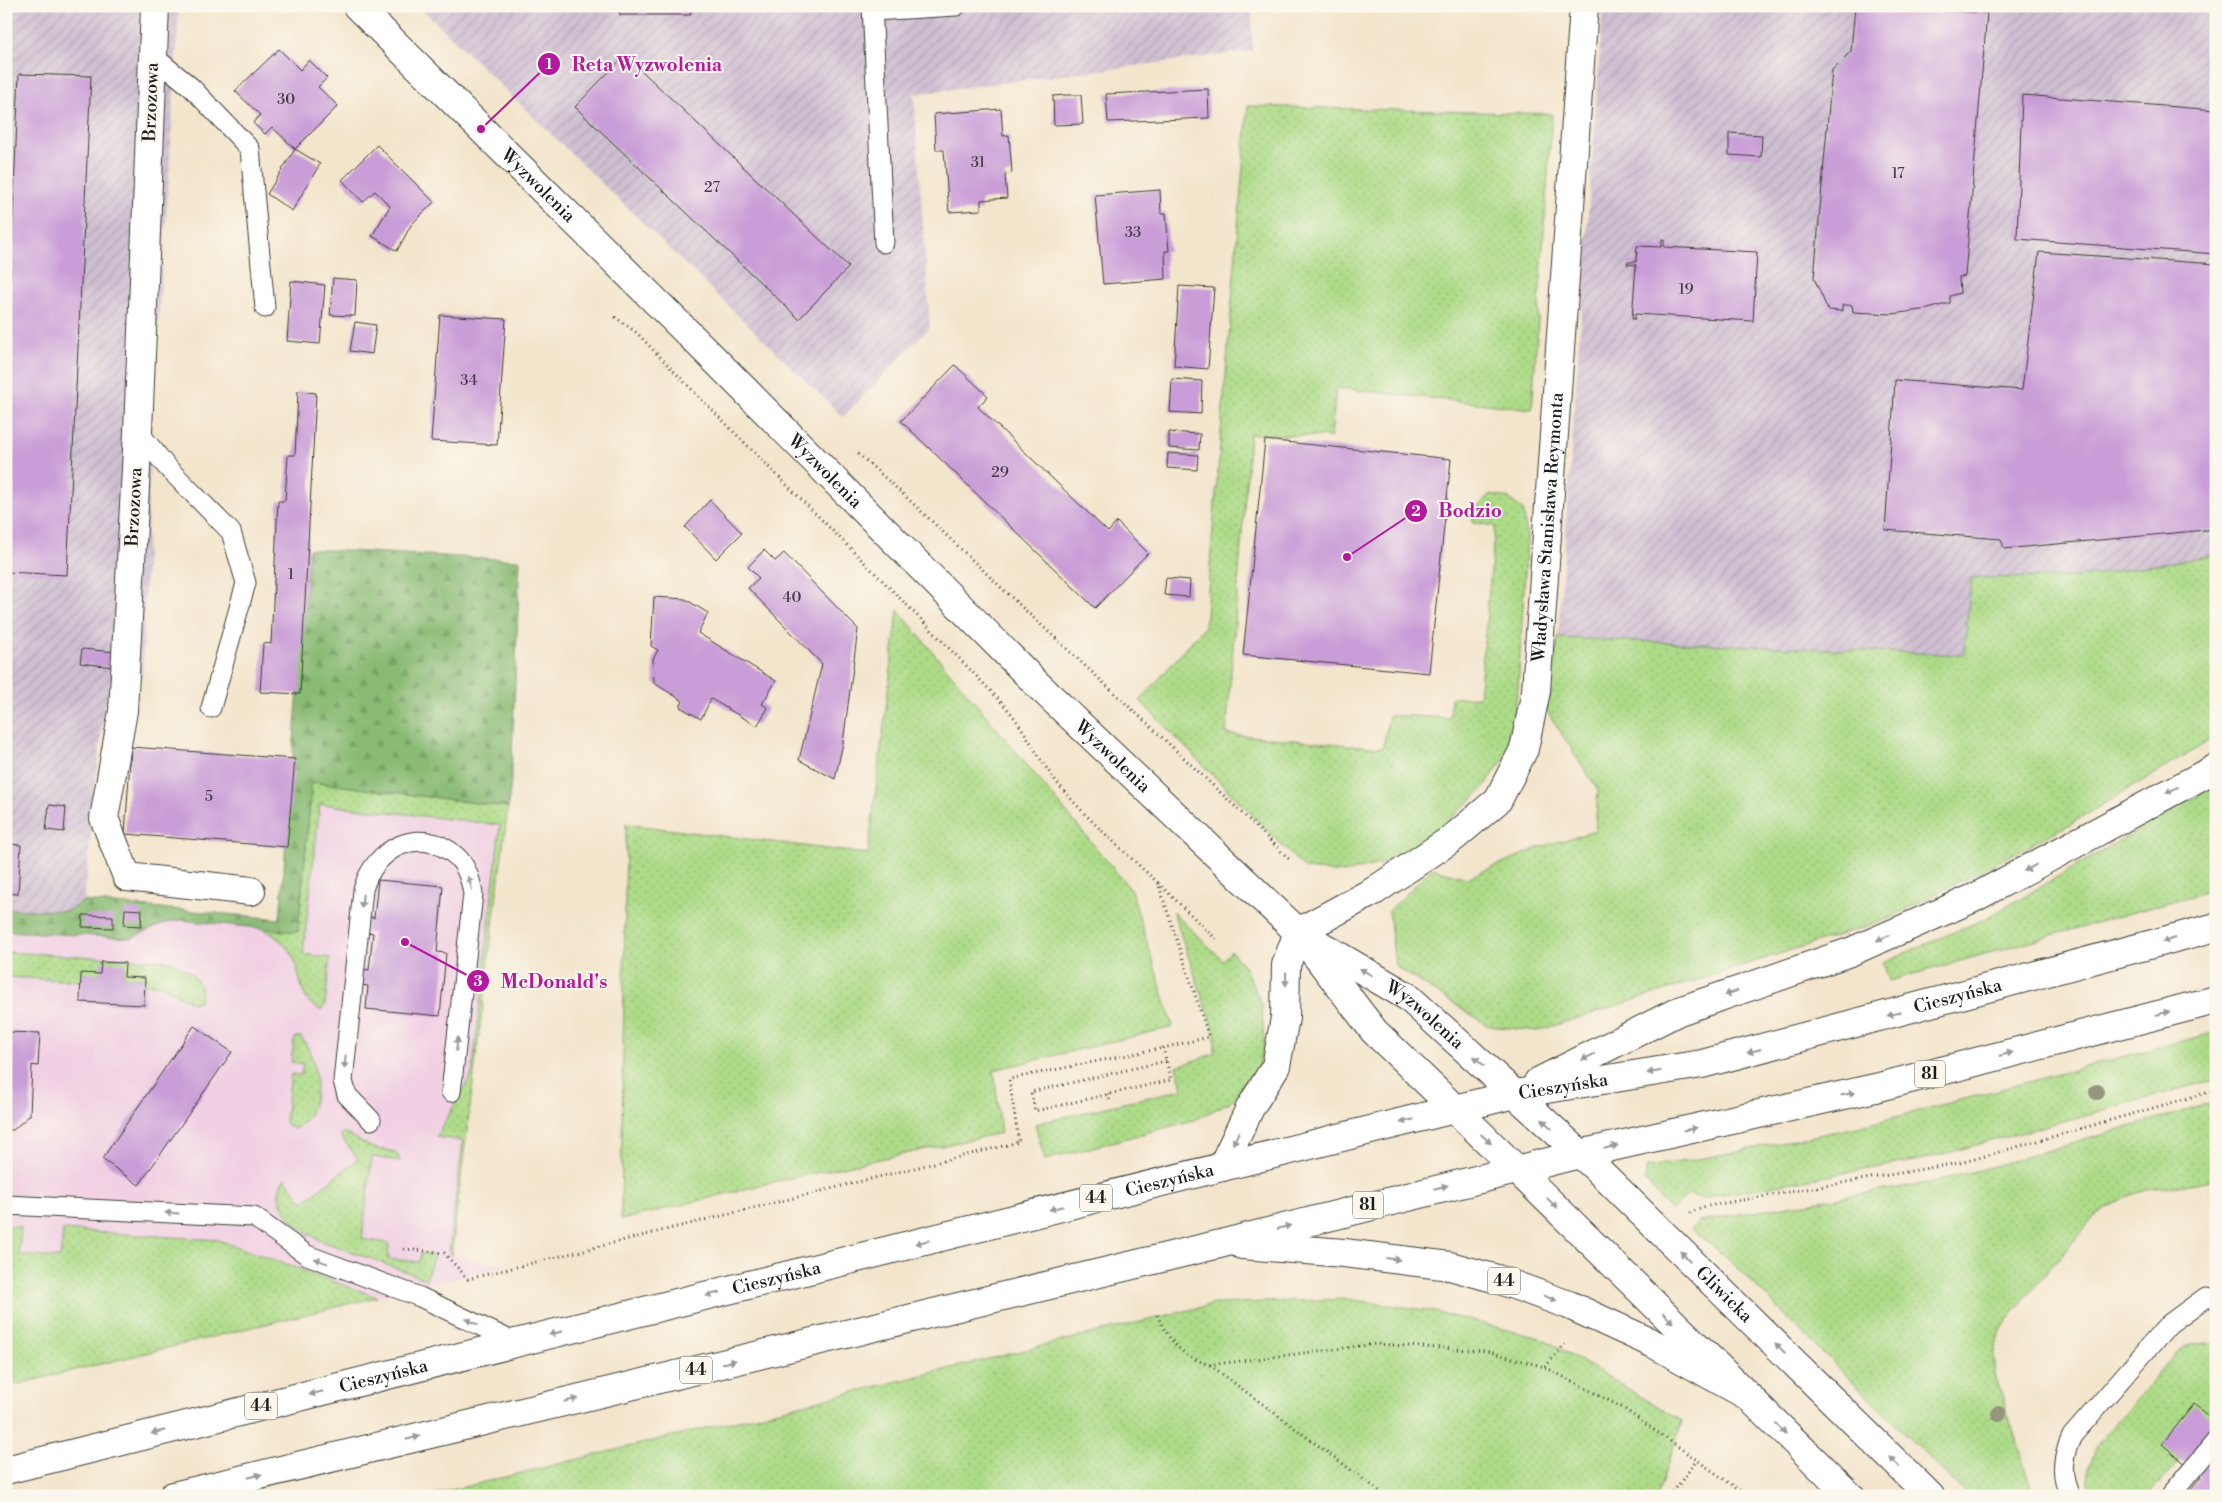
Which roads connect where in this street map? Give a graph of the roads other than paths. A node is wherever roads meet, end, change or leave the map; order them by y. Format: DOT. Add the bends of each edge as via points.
graph roads {
  1 [pos="155,6"];
  2 [pos="357,6"];
  3 [pos="956,6"];
  4 [pos="1584,6"];
  5 [pos="872,8"];
  6 [pos="153,56"];
  7 [pos="884,243"];
  8 [pos="265,308"];
  9 [pos="138,431"];
  10 [pos="212,708"];
  11 [pos="2216,768"];
  12 [pos="251,891"];
  13 [pos="2216,927"];
  14 [pos="1298,932"];
  15 [pos="2216,1000"];
  16 [pos="451,1092"];
  17 [pos="1515,1094"];
  18 [pos="1455,1109"];
  19 [pos="371,1120"];
  20 [pos="1580,1154"];
  21 [pos="1222,1167"];
  22 [pos="1518,1169"];
  23 [pos="6,1205"];
  24 [pos="1220,1244"];
  25 [pos="2216,1299"];
  26 [pos="516,1343"];
  27 [pos="1746,1396"];
  28 [pos="2216,1442"];
  29 [pos="6,1470"];
  30 [pos="173,1496"];
  31 [pos="1850,1496"];
  32 [pos="1930,1496"];
  33 [pos="2070,1496"];
  34 [pos="2170,1496"];
  1 -- 6 [label="main road, Brzozowa"];
  2 -- 14 [label="main road, Wyzwolenia" via="1039,686"];
  3 -- 5 [label="lane"];
  4 -- 14 [label="main road, Władysława Stanisława Reymonta" via="1536,691 1524,749 1498,800 1453,838 1374,890"];
  5 -- 7 [label="lane"];
  6 -- 8 [label="lane" via="191,87 250,149"];
  6 -- 9 [label="main road, Brzozowa"];
  9 -- 10 [label="lane" via="166,466 230,532 246,583"];
  9 -- 12 [label="main road, Brzozowa" via="122,711 104,818 127,876"];
  11 -- 17 [label="main road, one-way" via="1974,898 1850,952 1679,1011"];
  13 -- 17 [label="main road, Cieszyńska, one-way" via="1702,1064"];
  17 -- 14 [label="main road, Wyzwolenia, one-way" via="1408,997"];
  14 -- 18 [label="main road, Wyzwolenia" via="1374,1031"];
  14 -- 21 [label="main road, one-way" via="1286,965 1285,1018 1276,1066 1250,1108"];
  20 -- 15 [label="main road, 81, one-way" via="1875,1088"];
  16 -- 19 [label="lane, one-way" via="473,908 472,889 462,863 446,849 416,842 401,844 375,862 363,890 344,1081 347,1095"];
  17 -- 18 [label="main road, Cieszyńska / 44"];
  20 -- 17 [label="main road, Gliwicka, one-way"];
  18 -- 21 [label="main road, Cieszyńska / 44, one-way"];
  18 -- 22 [label="main road, 44, one-way"];
  20 -- 22 [label="main road, 81"];
  32 -- 20 [label="main road, Gliwicka, one-way"];
  21 -- 26 [label="main road, Cieszyńska / 44, one-way"];
  24 -- 22 [label="main road, 81, one-way"];
  22 -- 27 [label="main road, 44, one-way"];
  26 -- 23 [label="lane, one-way" via="420,1297 307,1255 254,1217"];
  24 -- 27 [label="main road, 44, one-way" via="1344,1253 1450,1266 1497,1278 1654,1344"];
  30 -- 24 [label="main road, 44, one-way"];
  25 -- 33 [label="lane" via="2206,1297 2169,1324 2072,1436 2064,1452 2062,1469"];
  26 -- 29 [label="main road, Cieszyńska / 44, one-way"];
  27 -- 31 [label="main road, 44, one-way"];
  28 -- 34 [label="lane"];
}
